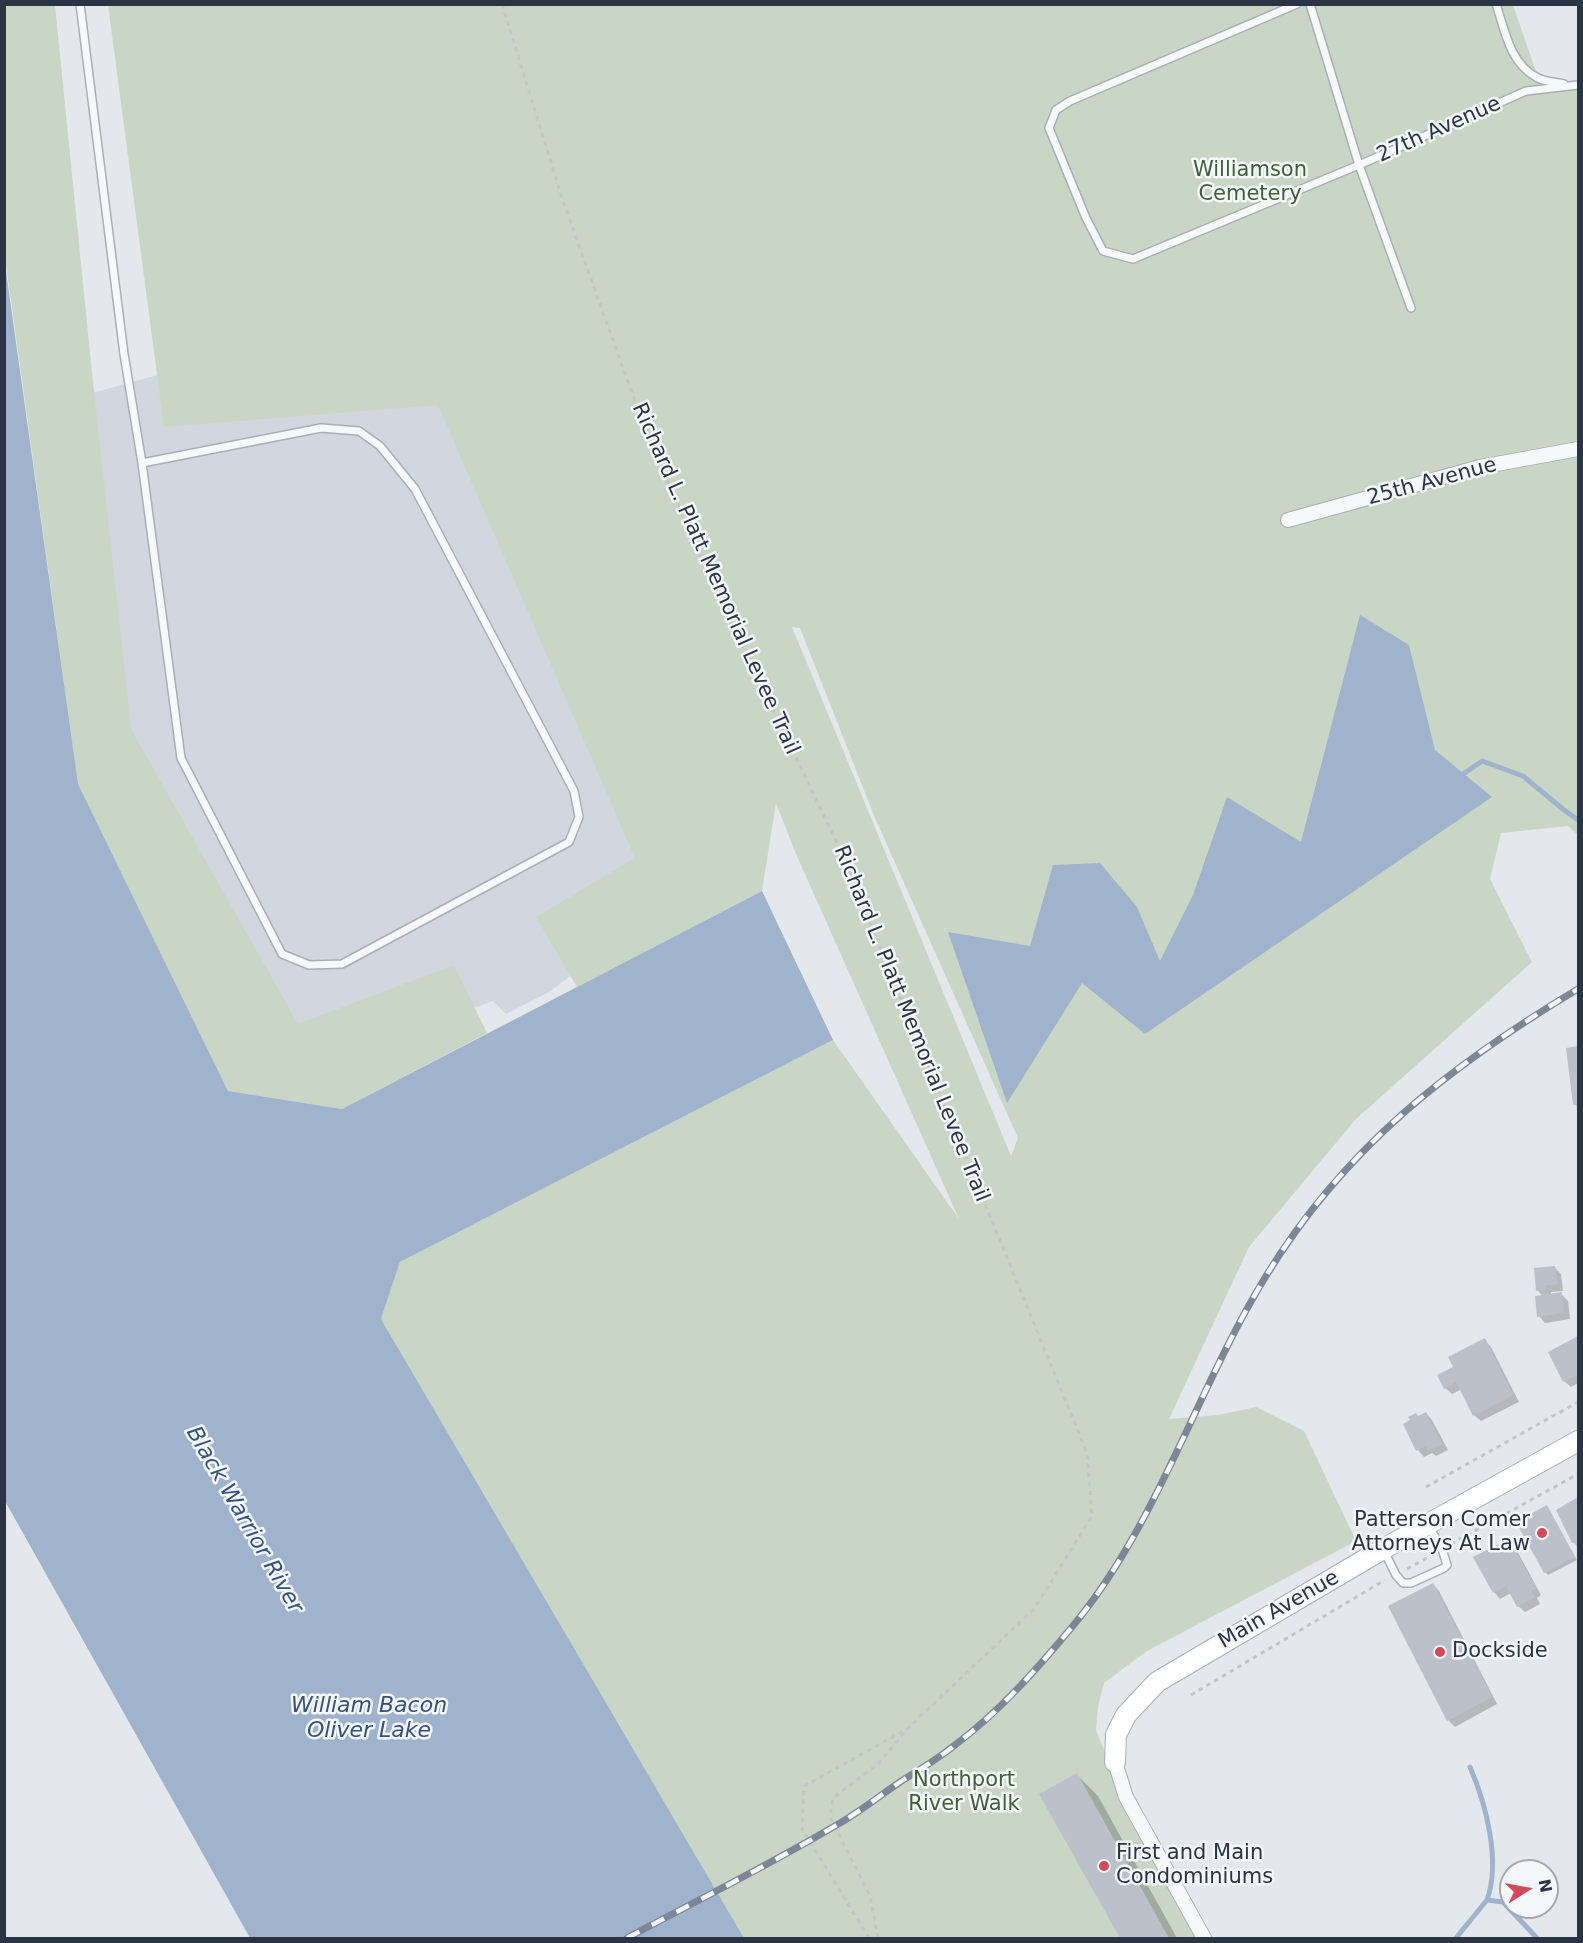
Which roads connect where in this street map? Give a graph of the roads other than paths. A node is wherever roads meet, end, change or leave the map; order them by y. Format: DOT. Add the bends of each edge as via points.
graph roads {
  1 [pos="80,4"];
  2 [pos="1297,4"];
  3 [pos="1310,4"];
  4 [pos="1496,4"];
  5 [pos="1575,85"];
  6 [pos="1359,165"];
  7 [pos="1411,308"];
  8 [pos="1578,450"];
  9 [pos="142,463"];
  10 [pos="1288,520"];
  11 [pos="1578,1441"];
  12 [pos="1428,1524"];
  13 [pos="1383,1549"];
  14 [pos="1115,1762"];
  15 [pos="1204,1938"];
  1 -- 9 [label="lane" via="124,354"];
  2 -- 6 [label="lane" via="1070,101 1056,110 1049,128 1103,251 1133,259"];
  3 -- 6 [label="lane, 27th Avenue"];
  4 -- 5 [label="lane" via="1520,65 1538,78"];
  5 -- 6 [label="lane, 27th Avenue" via="1526,91"];
  6 -- 7 [label="lane"];
  8 -- 10 [label="street, 25th Avenue" via="1480,467"];
  9 -- 9 [label="lane" via="181,758 282,954 309,965 342,964 569,842 579,817 574,791 415,489 381,446 359,431 321,428"];
  11 -- 12 [label="main road, Main Avenue"];
  12 -- 13 [label="main road, Main Avenue"];
  12 -- 13 [label="lane" via="1442,1549 1447,1565 1444,1568 1411,1583 1402,1583"];
  13 -- 14 [label="main road, Main Avenue" via="1157,1682 1126,1715 1116,1735"];
  14 -- 15 [label="street" via="1126,1797"];
}
